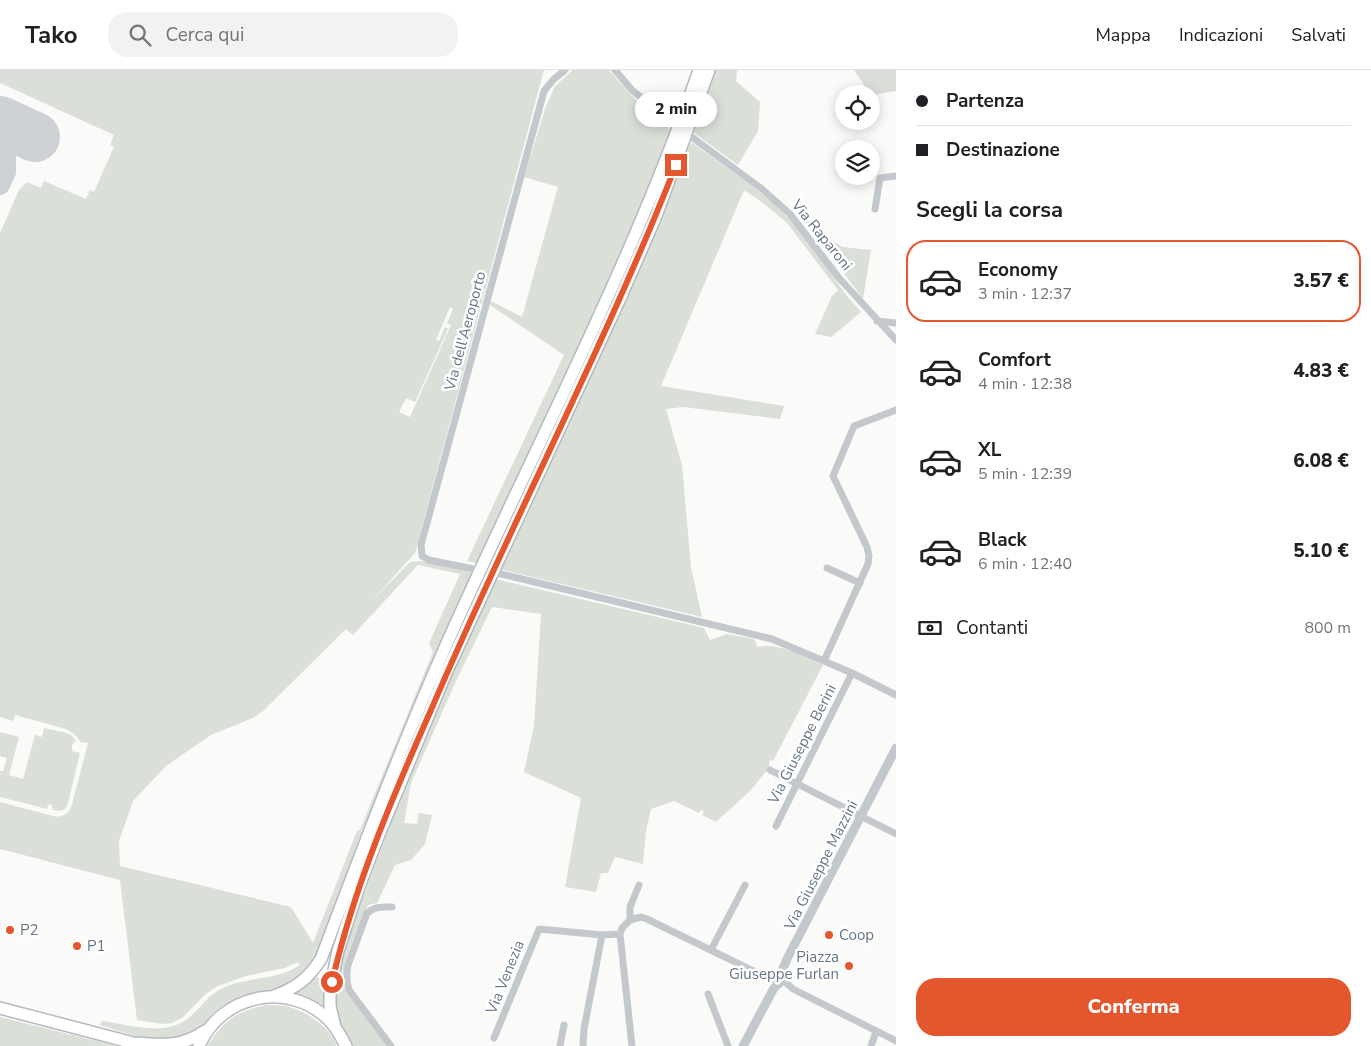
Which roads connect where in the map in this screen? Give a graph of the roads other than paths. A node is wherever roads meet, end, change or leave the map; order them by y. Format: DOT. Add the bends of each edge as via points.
graph roads {
  1 [pos="565,70"];
  2 [pos="615,70"];
  3 [pos="699,70"];
  4 [pos="710,70"];
  5 [pos="674,124"];
  6 [pos="693,138"];
  7 [pos="896,176"];
  8 [pos="875,209"];
  9 [pos="876,321"];
  10 [pos="896,323"];
  11 [pos="895,338"];
  12 [pos="896,410"];
  13 [pos="827,568"];
  14 [pos="473,569"];
  15 [pos="497,573"];
  16 [pos="860,583"];
  17 [pos="824,661"];
  18 [pos="852,674"];
  19 [pos="896,695"];
  20 [pos="896,748"];
  21 [pos="770,770"];
  22 [pos="798,784"];
  23 [pos="862,816"];
  24 [pos="776,826"];
  25 [pos="896,834"];
  26 [pos="639,885"];
  27 [pos="744,885"];
  28 [pos="392,908"];
  29 [pos="630,920"];
  30 [pos="620,934"];
  31 [pos="602,936"];
  32 [pos="711,950"];
  33 [pos="783,980"];
  34 [pos="708,994"];
  35 [pos="274,996"];
  36 [pos="0,1008"];
  37 [pos="564,1025"];
  38 [pos="335,1027"];
  39 [pos="208,1029"];
  40 [pos="876,1032"];
  41 [pos="494,1038"];
  42 [pos="130,1041"];
  43 [pos="896,1041"];
  44 [pos="872,1044"];
  45 [pos="146,1046"];
  46 [pos="199,1046"];
  47 [pos="346,1046"];
  48 [pos="391,1046"];
  49 [pos="560,1046"];
  50 [pos="583,1046"];
  51 [pos="632,1046"];
  52 [pos="728,1046"];
  53 [pos="743,1046"];
  1 -- 14 [label="street, Via dell'Aeroporto" via="544,91 421,545 422,556 429,560"];
  2 -- 5 [label="street" via="632,90"];
  3 -- 35 [label="main road" via="680,126 625,261 447,643 321,959 302,982"];
  4 -- 38 [label="main road" via="652,224 446,673 358,887 338,951 330,998"];
  6 -- 9 [label="street, Via Raparoni" via="790,214"];
  7 -- 8 [label="street" via="880,178"];
  9 -- 10 [label="street"];
  9 -- 11 [label="street, Via Raparoni"];
  12 -- 16 [label="street" via="854,426 833,476 870,556"];
  13 -- 16 [label="street"];
  15 -- 17 [label="street" via="772,639"];
  16 -- 17 [label="street"];
  17 -- 18 [label="street"];
  18 -- 19 [label="street"];
  18 -- 22 [label="street, Via Giuseppe Berini"];
  20 -- 23 [label="street, Via Giuseppe Mazzini"];
  21 -- 22 [label="street"];
  22 -- 23 [label="street"];
  22 -- 24 [label="street, Via Giuseppe Berini"];
  23 -- 25 [label="street"];
  23 -- 33 [label="street, Via Giuseppe Mazzini" via="788,957 781,973"];
  26 -- 29 [label="street" via="630,907"];
  27 -- 32 [label="street"];
  28 -- 48 [label="street" via="380,907 367,913 348,965 346,982"];
  29 -- 30 [label="street"];
  29 -- 32 [label="street" via="648,919"];
  30 -- 31 [label="street, Via Venezia"];
  30 -- 51 [label="street"];
  31 -- 41 [label="street, Via Venezia" via="539,929"];
  31 -- 50 [label="street"];
  32 -- 33 [label="street" via="770,979"];
  33 -- 40 [label="street" via="793,989"];
  33 -- 53 [label="street, Via Giuseppe Mazzini" via="774,988"];
  34 -- 52 [label="street"];
  35 -- 38 [label="main road" via="304,1003"];
  35 -- 39 [label="main road" via="244,1002 230,1009"];
  36 -- 42 [label="main road"];
  37 -- 49 [label="street"];
  38 -- 47 [label="main road"];
  39 -- 42 [label="main road" via="182,1044"];
  39 -- 46 [label="main road"];
  40 -- 43 [label="street"];
  40 -- 44 [label="street"];
  42 -- 45 [label="main road"];
}
